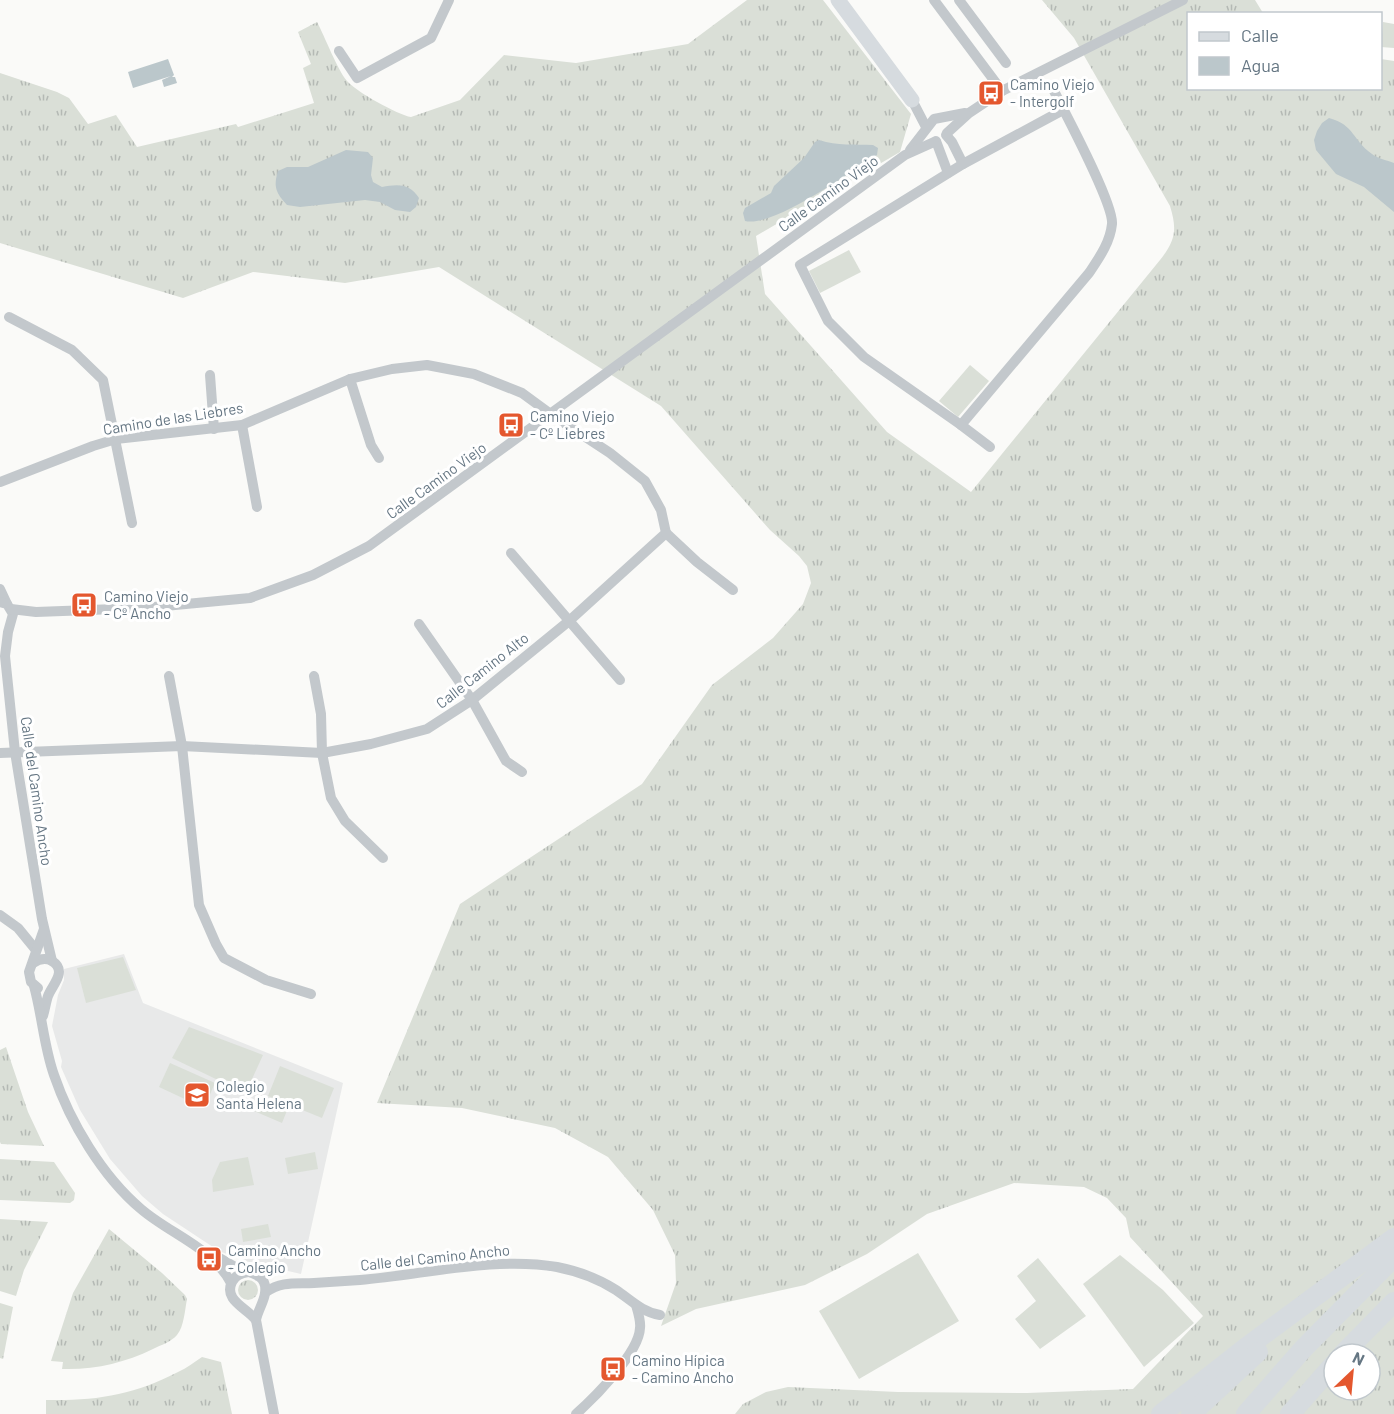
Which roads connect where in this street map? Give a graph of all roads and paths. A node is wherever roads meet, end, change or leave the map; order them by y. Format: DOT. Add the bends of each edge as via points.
graph roads {
  1 [pos="449,0"];
  2 [pos="838,0"];
  3 [pos="934,0"];
  4 [pos="959,0"];
  5 [pos="1183,0"];
  6 [pos="339,51"];
  7 [pos="1006,63"];
  8 [pos="1053,89"];
  9 [pos="1002,91"];
  10 [pos="912,100"];
  11 [pos="1063,110"];
  12 [pos="969,113"];
  13 [pos="931,124"];
  14 [pos="941,138"];
  15 [pos="905,155"];
  16 [pos="963,164"];
  17 [pos="948,173"];
  18 [pos="9,316"];
  19 [pos="210,375"];
  20 [pos="350,379"];
  21 [pos="552,415"];
  22 [pos="242,425"];
  23 [pos="961,425"];
  24 [pos="214,429"];
  25 [pos="116,439"];
  26 [pos="990,447"];
  27 [pos="378,458"];
  28 [pos="0,482"];
  29 [pos="256,507"];
  30 [pos="132,523"];
  31 [pos="666,533"];
  32 [pos="512,553"];
  33 [pos="0,589"];
  34 [pos="733,590"];
  35 [pos="7,614"];
  36 [pos="569,621"];
  37 [pos="419,624"];
  38 [pos="0,640"];
  39 [pos="5,656"];
  40 [pos="169,676"];
  41 [pos="314,676"];
  42 [pos="620,680"];
  43 [pos="472,700"];
  44 [pos="182,746"];
  45 [pos="15,752"];
  46 [pos="0,753"];
  47 [pos="322,753"];
  48 [pos="522,772"];
  49 [pos="382,858"];
  50 [pos="0,915"];
  51 [pos="43,924"];
  52 [pos="18,928"];
  53 [pos="36,950"];
  54 [pos="52,961"];
  55 [pos="33,963"];
  56 [pos="34,986"];
  57 [pos="53,986"];
  58 [pos="311,994"];
  59 [pos="42,1017"];
  60 [pos="1394,1238"];
  61 [pos="199,1249"];
  62 [pos="1394,1257"];
  63 [pos="248,1272"];
  64 [pos="231,1284"];
  65 [pos="1334,1284"];
  66 [pos="263,1297"];
  67 [pos="1394,1302"];
  68 [pos="636,1305"];
  69 [pos="244,1307"];
  70 [pos="256,1320"];
  71 [pos="640,1328"];
  72 [pos="1355,1342"];
  73 [pos="1322,1378"];
  74 [pos="274,1414"];
  75 [pos="576,1414"];
  76 [pos="1161,1414"];
  77 [pos="1191,1414"];
  78 [pos="1246,1414"];
  79 [pos="1290,1414"];
  1 -- 6 [label="street" via="430,38 357,78"];
  2 -- 10 [label="street"];
  3 -- 9 [label="street"];
  4 -- 7 [label="street"];
  5 -- 9 [label="street, Calle Camino Viejo"];
  8 -- 11 [label="street"];
  9 -- 12 [label="street, Calle Camino Viejo"];
  10 -- 13 [label="street"];
  11 -- 16 [label="street"];
  11 -- 23 [label="street" via="1105,198 1112,222 1105,248 1089,273"];
  12 -- 13 [label="street, Calle Camino Viejo"];
  12 -- 14 [label="street, Calle Camino Viejo"];
  13 -- 14 [label="street" via="925,136"];
  13 -- 14 [label="street" via="946,124"];
  13 -- 15 [label="street, Calle Camino Viejo"];
  14 -- 15 [label="street, Calle Camino Viejo"];
  14 -- 16 [label="street" via="952,142"];
  14 -- 17 [label="street"];
  15 -- 21 [label="street, Calle Camino Viejo"];
  16 -- 17 [label="street"];
  17 -- 23 [label="street" via="800,265 828,321 864,357"];
  18 -- 25 [label="street" via="72,350 103,380"];
  19 -- 24 [label="street"];
  20 -- 21 [label="street, Camino de las Liebres" via="427,365 474,374 522,393"];
  20 -- 22 [label="street, Camino de las Liebres"];
  20 -- 27 [label="street"];
  21 -- 31 [label="street" via="645,481 662,510"];
  21 -- 35 [label="street, Calle Camino Viejo" via="369,546 313,575 250,597 143,608"];
  22 -- 24 [label="street, Camino de las Liebres"];
  22 -- 29 [label="street"];
  23 -- 26 [label="street"];
  24 -- 25 [label="street, Camino de las Liebres"];
  25 -- 28 [label="street, Camino de las Liebres"];
  25 -- 30 [label="street"];
  31 -- 34 [label="street"];
  31 -- 36 [label="street, Calle Camino Alto"];
  32 -- 36 [label="street"];
  33 -- 35 [label="street"];
  35 -- 39 [label="street, Calle del Camino Ancho"];
  36 -- 42 [label="street"];
  36 -- 43 [label="street, Calle Camino Alto"];
  37 -- 43 [label="street"];
  38 -- 39 [label="street, Calle del Camino Ancho"];
  39 -- 45 [label="street, Calle del Camino Ancho"];
  40 -- 44 [label="street"];
  41 -- 47 [label="street" via="321,714"];
  43 -- 47 [label="street, Calle Camino Alto" via="427,729"];
  43 -- 48 [label="street" via="506,761"];
  44 -- 45 [label="street, Calle Camino Alto"];
  44 -- 47 [label="street, Calle Camino Alto"];
  44 -- 58 [label="street" via="199,905 216,944 224,958 266,980"];
  45 -- 46 [label="street, Calle Camino Alto"];
  45 -- 51 [label="street, Calle del Camino Ancho"];
  47 -- 49 [label="street" via="331,798 345,821"];
  50 -- 52 [label="street"];
  51 -- 52 [label="street"];
  51 -- 53 [label="street"];
  51 -- 54 [label="street, Calle del Camino Ancho"];
  52 -- 53 [label="street"];
  53 -- 55 [label="street"];
  54 -- 55 [label="street" via="42,959"];
  54 -- 57 [label="street" via="59,973"];
  55 -- 56 [label="street" via="29,977"];
  56 -- 57 [label="street"];
  56 -- 59 [label="street"];
  57 -- 59 [label="street"];
  59 -- 61 [label="street" via="54,1074 82,1136 139,1208"];
  60 -- 65 [label="highway"];
  61 -- 63 [label="street"];
  61 -- 64 [label="street" via="220,1265"];
  62 -- 78 [label="highway" via="1303,1349"];
  63 -- 64 [label="street" via="238,1275"];
  63 -- 66 [label="street" via="260,1276 266,1286"];
  64 -- 69 [label="street" via="234,1301"];
  65 -- 76 [label="highway"];
  65 -- 77 [label="highway"];
  66 -- 68 [label="street, Calle del Camino Ancho" via="280,1284 527,1264 585,1275 615,1289"];
  66 -- 69 [label="street" via="250,1308"];
  66 -- 70 [label="street"];
  67 -- 72 [label="highway"];
  68 -- 71 [label="street"];
  68 -- 71 [label="street, Calle del Camino Ancho" via="660,1315"];
  69 -- 70 [label="street"];
  70 -- 74 [label="street"];
  71 -- 75 [label="street" via="636,1343 622,1364"];
  73 -- 79 [label="highway"];
}
